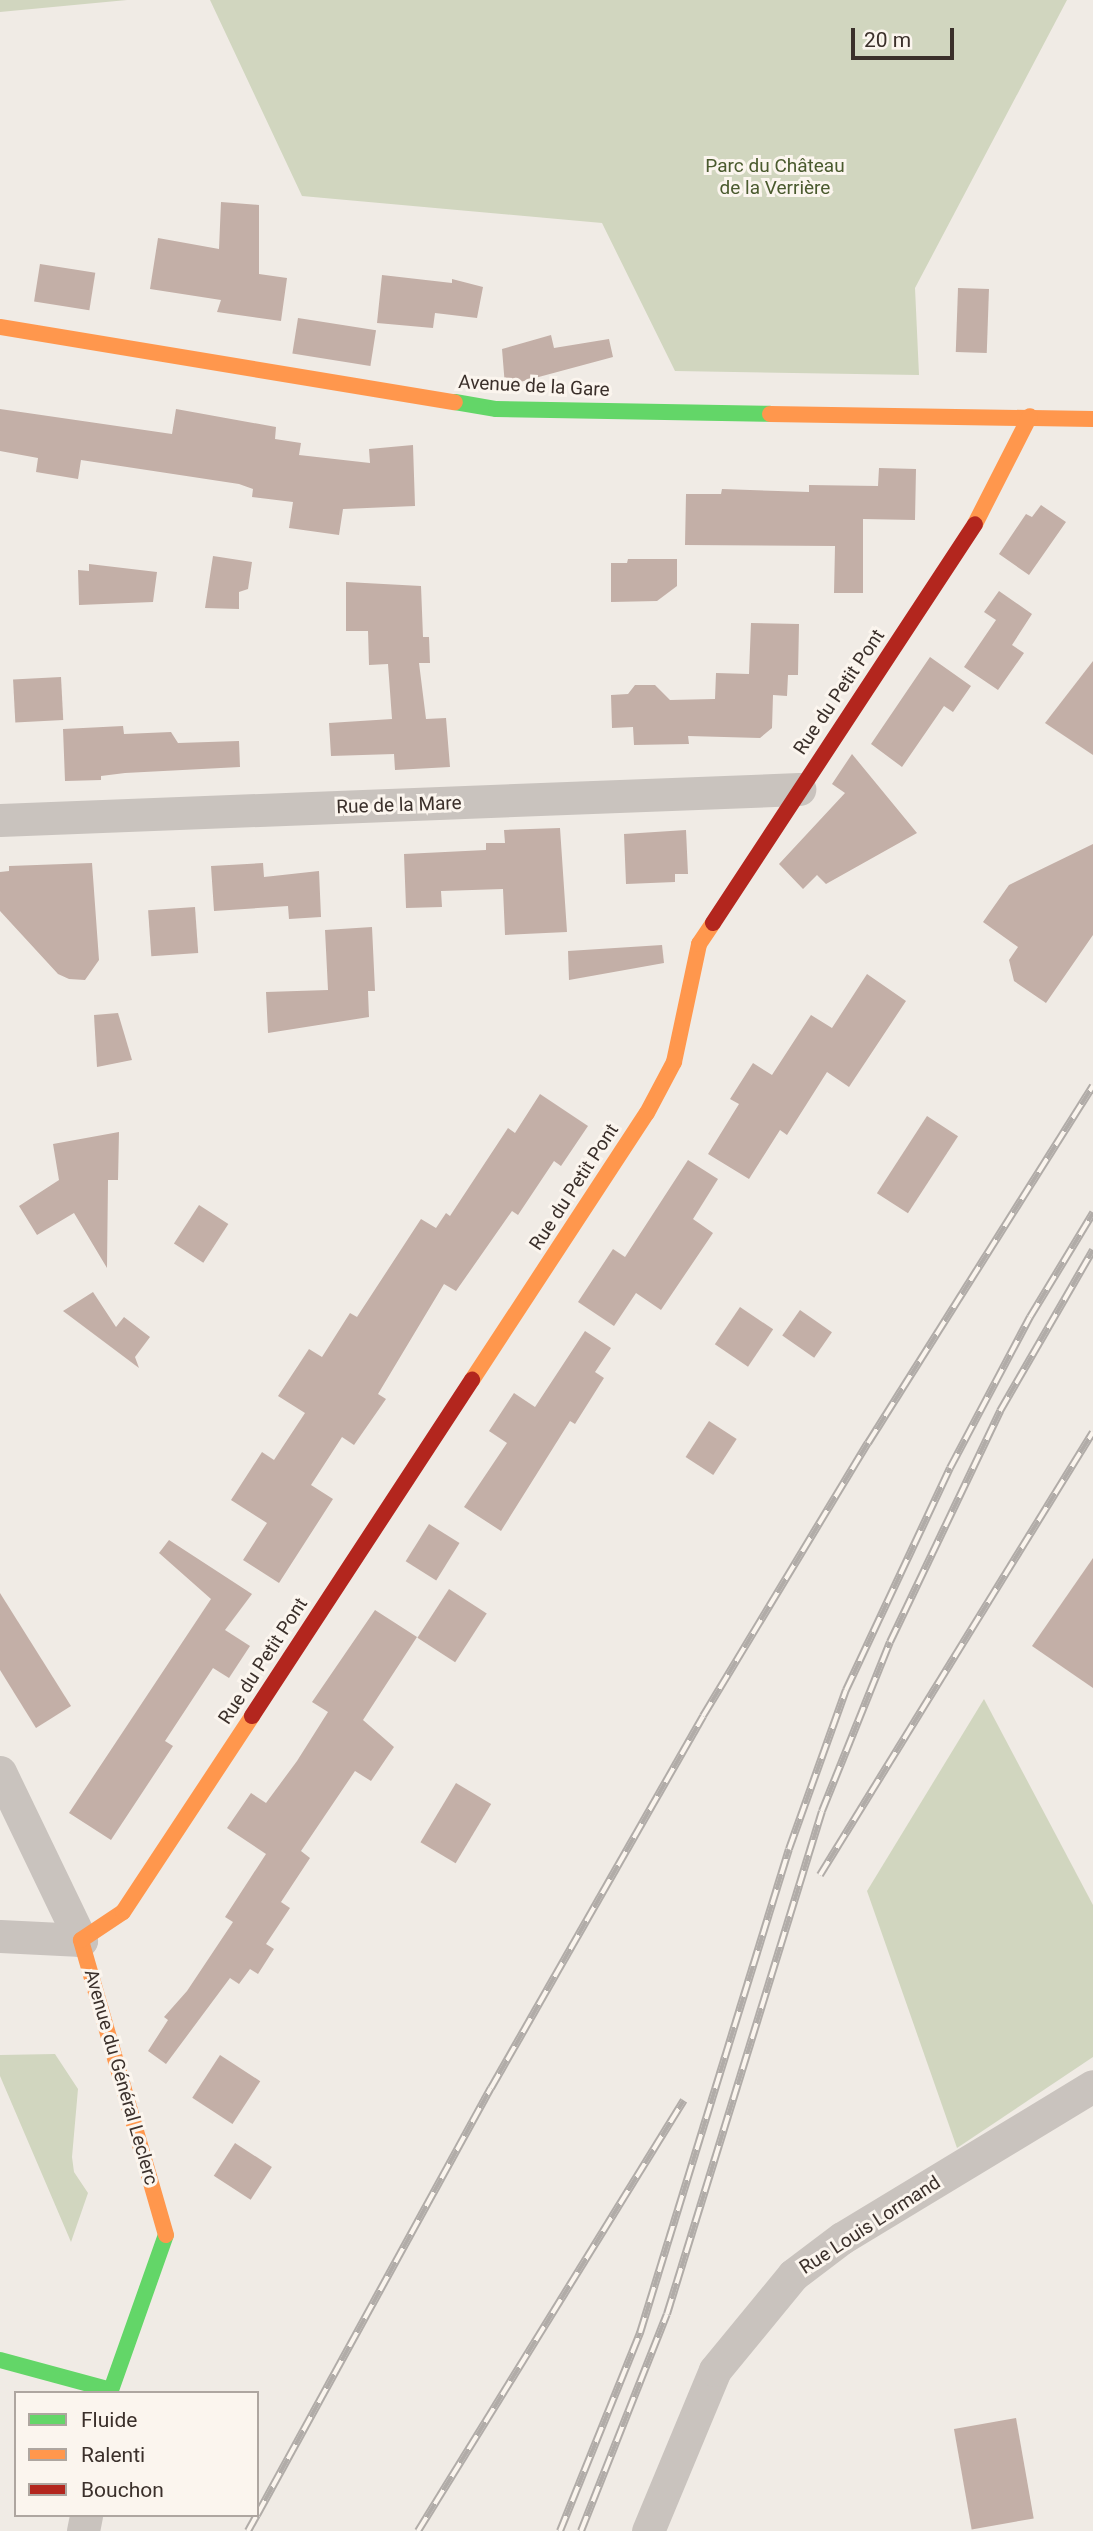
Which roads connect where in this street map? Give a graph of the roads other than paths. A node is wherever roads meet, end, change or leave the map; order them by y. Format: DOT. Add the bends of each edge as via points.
graph roads {
  1 [pos="0,327"];
  2 [pos="1093,407"];
  3 [pos="1030,416"];
  4 [pos="1093,419"];
  5 [pos="799,789"];
  6 [pos="0,820"];
  7 [pos="0,1772"];
  8 [pos="0,1936"];
  9 [pos="81,1940"];
  10 [pos="1093,2086"];
  11 [pos="0,2360"];
  12 [pos="111,2391"];
  13 [pos="648,2531"];
  1 -- 3 [label="street, Avenue de la Gare" via="496,409"];
  2 -- 3 [label="street, Avenue de la Gare"];
  3 -- 4 [label="street, Avenue de la Gare"];
  3 -- 5 [label="street, Rue du Petit Pont" via="962,550"];
  5 -- 6 [label="street, Rue de la Mare"];
  5 -- 9 [label="street, Rue du Petit Pont" via="699,944 674,1062 647,1113 123,1912"];
  7 -- 9 [label="street, Avenue du Général Leclerc"];
  8 -- 9 [label="street"];
  9 -- 12 [label="street, Avenue du Général Leclerc" via="167,2239"];
  10 -- 13 [label="street, Rue Louis Lormand" via="842,2238 793,2275 715,2370"];
  11 -- 12 [label="street"];
}
